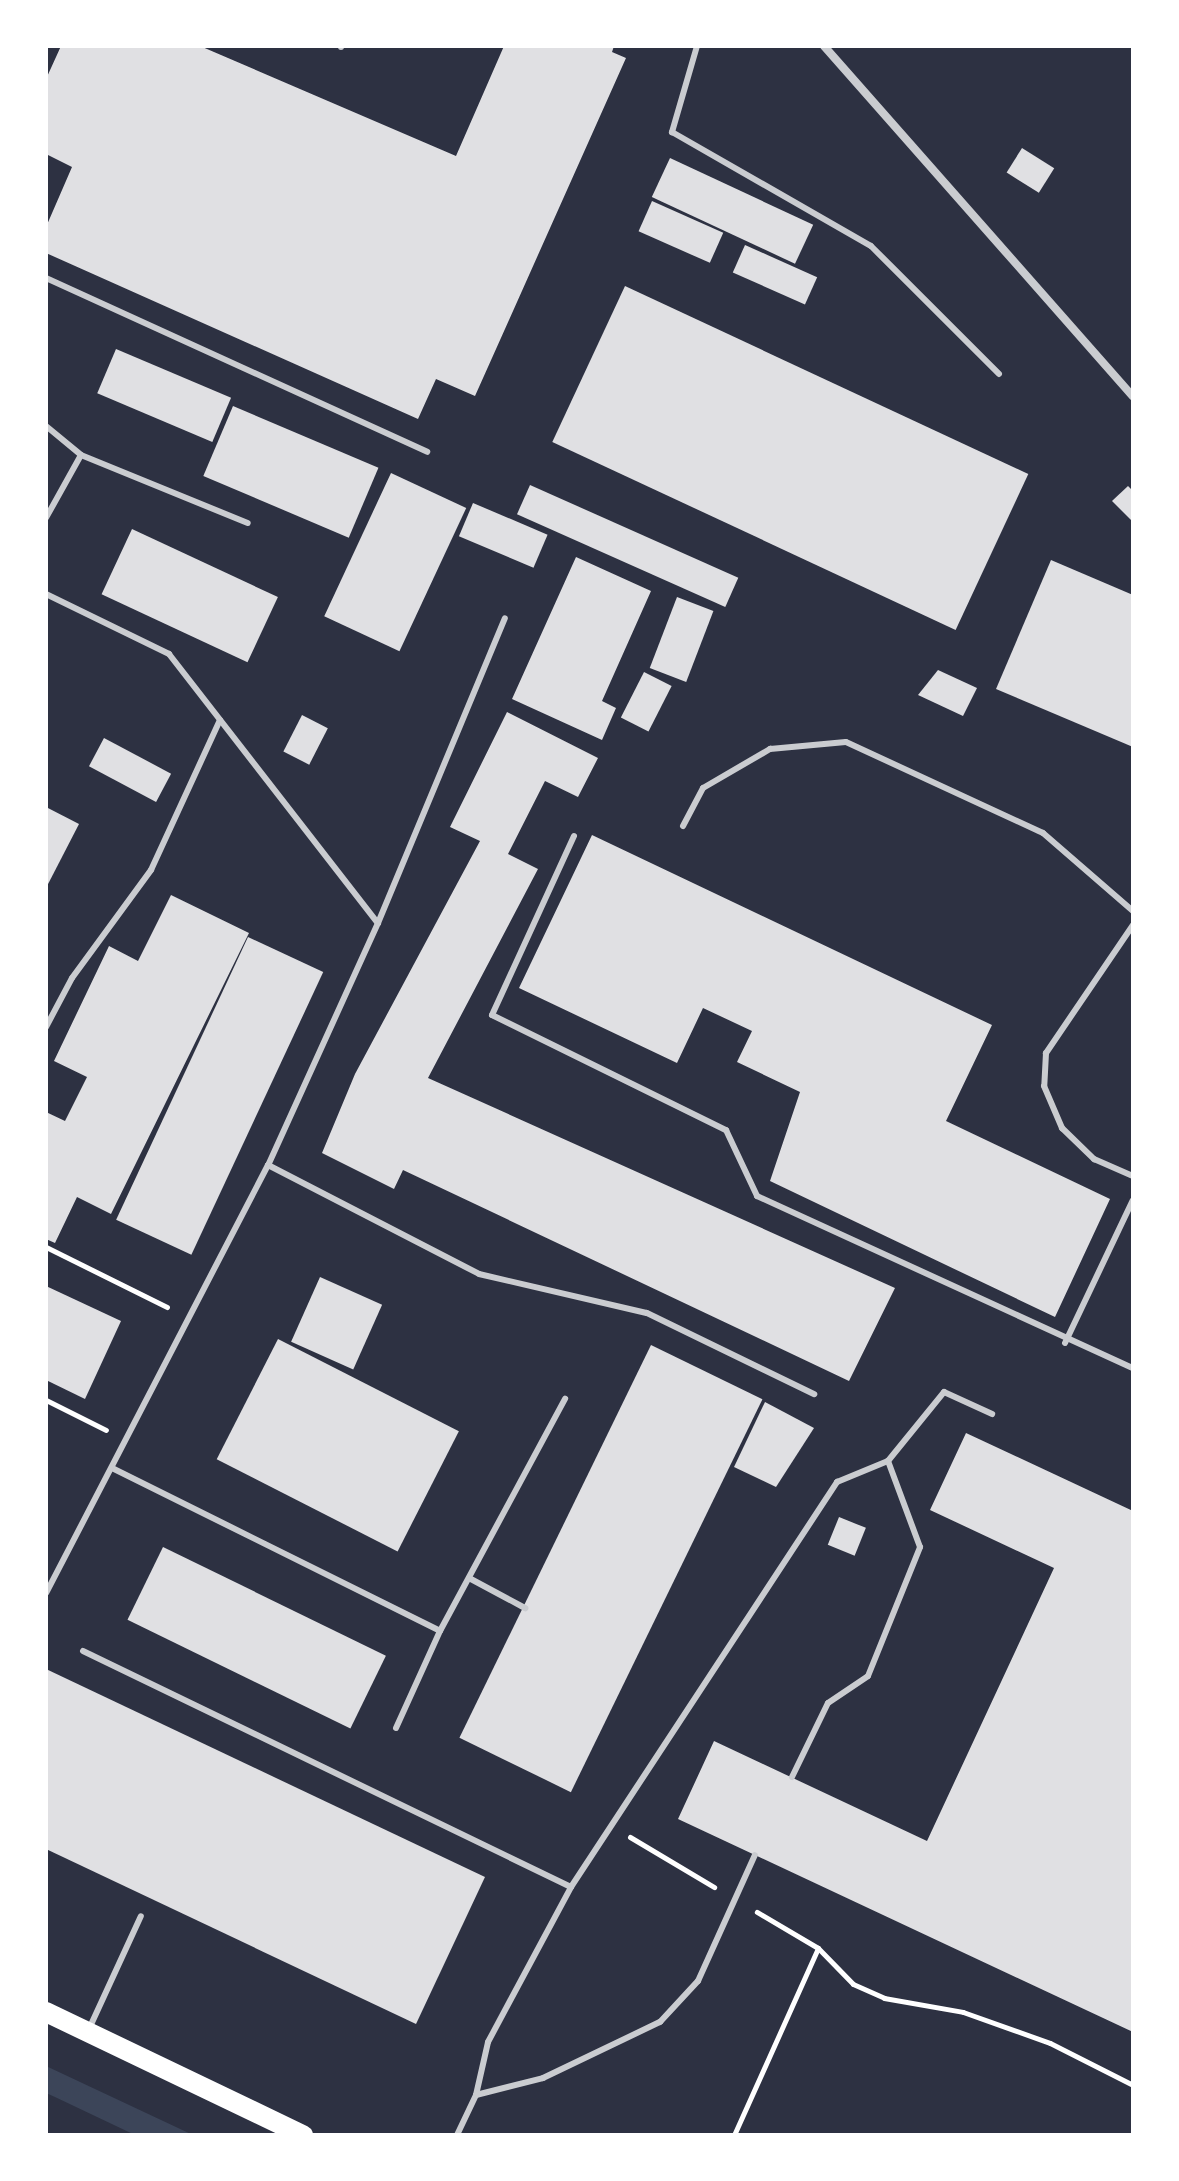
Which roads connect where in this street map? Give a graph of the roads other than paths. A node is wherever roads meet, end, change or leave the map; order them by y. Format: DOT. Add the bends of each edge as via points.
graph roads {
  1 [pos="697,46"];
  2 [pos="824,46"];
  3 [pos="46,278"];
  4 [pos="999,374"];
  5 [pos="1133,396"];
  6 [pos="46,426"];
  7 [pos="427,452"];
  8 [pos="81,455"];
  9 [pos="46,518"];
  10 [pos="248,523"];
  11 [pos="46,594"];
  12 [pos="505,618"];
  13 [pos="220,720"];
  14 [pos="683,826"];
  15 [pos="574,836"];
  16 [pos="1133,911"];
  17 [pos="378,923"];
  18 [pos="1133,925"];
  19 [pos="46,1027"];
  20 [pos="268,1165"];
  21 [pos="1133,1176"];
  22 [pos="1133,1200"];
  23 [pos="1065,1343"];
  24 [pos="1133,1368"];
  25 [pos="814,1394"];
  26 [pos="565,1399"];
  27 [pos="992,1414"];
  28 [pos="888,1461"];
  29 [pos="112,1468"];
  30 [pos="469,1578"];
  31 [pos="46,1593"];
  32 [pos="525,1608"];
  33 [pos="440,1631"];
  34 [pos="83,1651"];
  35 [pos="396,1728"];
  36 [pos="792,1777"];
  37 [pos="755,1855"];
  38 [pos="571,1887"];
  39 [pos="141,1916"];
  40 [pos="46,2012"];
  41 [pos="88,2032"];
  42 [pos="476,2095"];
  43 [pos="303,2135"];
  44 [pos="457,2135"];
  1 -- 4 [label="lane" via="672,132 871,246"];
  2 -- 5 [label="street"];
  3 -- 7 [label="lane"];
  6 -- 8 [label="lane"];
  8 -- 9 [label="lane"];
  8 -- 10 [label="lane"];
  11 -- 13 [label="lane" via="169,654"];
  12 -- 17 [label="lane"];
  13 -- 17 [label="lane"];
  13 -- 19 [label="lane" via="151,870 72,978"];
  14 -- 16 [label="lane" via="703,788 770,749 846,742 1043,833"];
  15 -- 23 [label="lane" via="492,1015 726,1130 757,1196"];
  17 -- 20 [label="lane"];
  18 -- 21 [label="lane" via="1046,1053 1044,1086 1062,1128 1094,1159"];
  20 -- 25 [label="lane" via="479,1274 647,1313"];
  20 -- 29 [label="lane"];
  22 -- 23 [label="lane"];
  23 -- 24 [label="lane"];
  26 -- 30 [label="lane"];
  27 -- 28 [label="lane" via="944,1392"];
  28 -- 36 [label="lane" via="920,1547 868,1676 828,1703"];
  28 -- 38 [label="lane" via="837,1482"];
  29 -- 31 [label="lane"];
  29 -- 33 [label="lane"];
  30 -- 32 [label="lane"];
  30 -- 33 [label="lane"];
  33 -- 35 [label="lane"];
  34 -- 38 [label="lane"];
  37 -- 42 [label="lane" via="698,1981 660,2022 543,2078"];
  38 -- 42 [label="lane" via="488,2042"];
  39 -- 41 [label="lane"];
  40 -- 41 [label="main road"];
  41 -- 43 [label="main road"];
  42 -- 44 [label="lane"];
}
